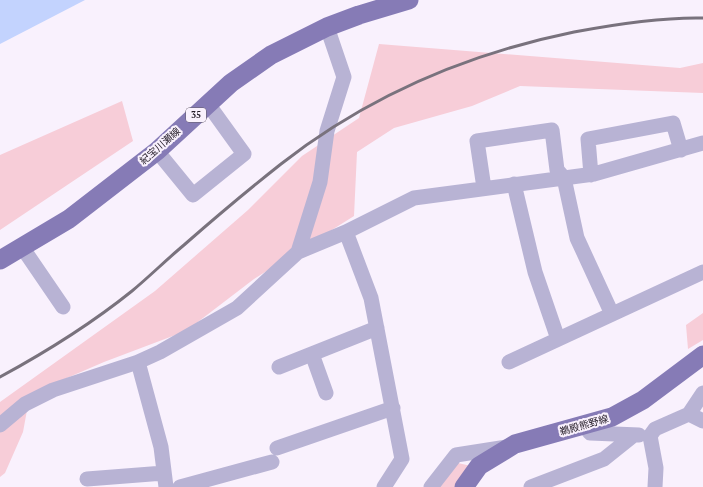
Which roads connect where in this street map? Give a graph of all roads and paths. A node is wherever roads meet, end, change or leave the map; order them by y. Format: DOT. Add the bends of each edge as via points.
graph roads {
  1 [pos="409,0"];
  2 [pos="327,27"];
  3 [pos="208,104"];
  4 [pos="703,143"];
  5 [pos="681,150"];
  6 [pos="157,151"];
  7 [pos="591,175"];
  8 [pos="564,178"];
  9 [pos="514,184"];
  10 [pos="484,188"];
  11 [pos="346,232"];
  12 [pos="22,247"];
  13 [pos="298,252"];
  14 [pos="0,260"];
  15 [pos="703,272"];
  16 [pos="63,307"];
  17 [pos="612,314"];
  18 [pos="377,328"];
  19 [pos="558,339"];
  20 [pos="312,354"];
  21 [pos="703,354"];
  22 [pos="138,362"];
  23 [pos="509,362"];
  24 [pos="279,367"];
  25 [pos="326,393"];
  26 [pos="703,393"];
  27 [pos="393,408"];
  28 [pos="689,414"];
  29 [pos="703,421"];
  30 [pos="0,425"];
  31 [pos="584,425"];
  32 [pos="634,435"];
  33 [pos="650,436"];
  34 [pos="512,446"];
  35 [pos="87,480"];
  36 [pos="165,480"];
  37 [pos="391,484"];
  38 [pos="180,487"];
  39 [pos="431,487"];
  40 [pos="464,487"];
  41 [pos="531,487"];
  42 [pos="654,487"];
  1 -- 2 [label="main road, 紀宝川瀬線 / 35"];
  2 -- 3 [label="main road, 紀宝川瀬線 / 35" via="271,55 231,83"];
  2 -- 13 [label="street" via="344,77 327,131 320,182"];
  3 -- 6 [label="main road, 紀宝川瀬線 / 35"];
  3 -- 6 [label="street" via="244,154 193,195"];
  4 -- 5 [label="street"];
  5 -- 7 [label="street"];
  5 -- 7 [label="street" via="673,123 588,139"];
  6 -- 12 [label="main road, 紀宝川瀬線 / 35" via="69,219"];
  7 -- 8 [label="street"];
  8 -- 9 [label="street"];
  8 -- 10 [label="street" via="557,170 552,130 477,141"];
  8 -- 17 [label="street" via="577,238"];
  9 -- 10 [label="street"];
  9 -- 19 [label="street" via="535,272"];
  10 -- 11 [label="street" via="414,198"];
  11 -- 13 [label="street"];
  11 -- 18 [label="street" via="371,298"];
  12 -- 14 [label="main road, 紀宝川瀬線 / 35"];
  12 -- 16 [label="street"];
  13 -- 22 [label="street" via="237,308"];
  15 -- 17 [label="street"];
  17 -- 19 [label="street"];
  18 -- 20 [label="street"];
  18 -- 27 [label="street"];
  19 -- 23 [label="street"];
  20 -- 24 [label="street"];
  20 -- 25 [label="street"];
  21 -- 31 [label="main road, 鵜殿熊野線" via="643,400 612,417"];
  22 -- 30 [label="street" via="53,390 25,404"];
  22 -- 36 [label="street" via="161,447"];
  26 -- 28 [label="street"];
  27 -- 37 [label="street" via="402,459"];
  27 -- 38 [label="street" via="274,455"];
  28 -- 29 [label="street"];
  28 -- 33 [label="street" via="655,429"];
  31 -- 32 [label="street" via="590,433"];
  31 -- 34 [label="main road, 鵜殿熊野線"];
  32 -- 33 [label="street"];
  32 -- 41 [label="street" via="604,459"];
  33 -- 42 [label="street" via="656,468"];
  34 -- 39 [label="street" via="456,455"];
  34 -- 40 [label="main road, 鵜殿熊野線" via="479,466"];
  35 -- 36 [label="street"];
}
